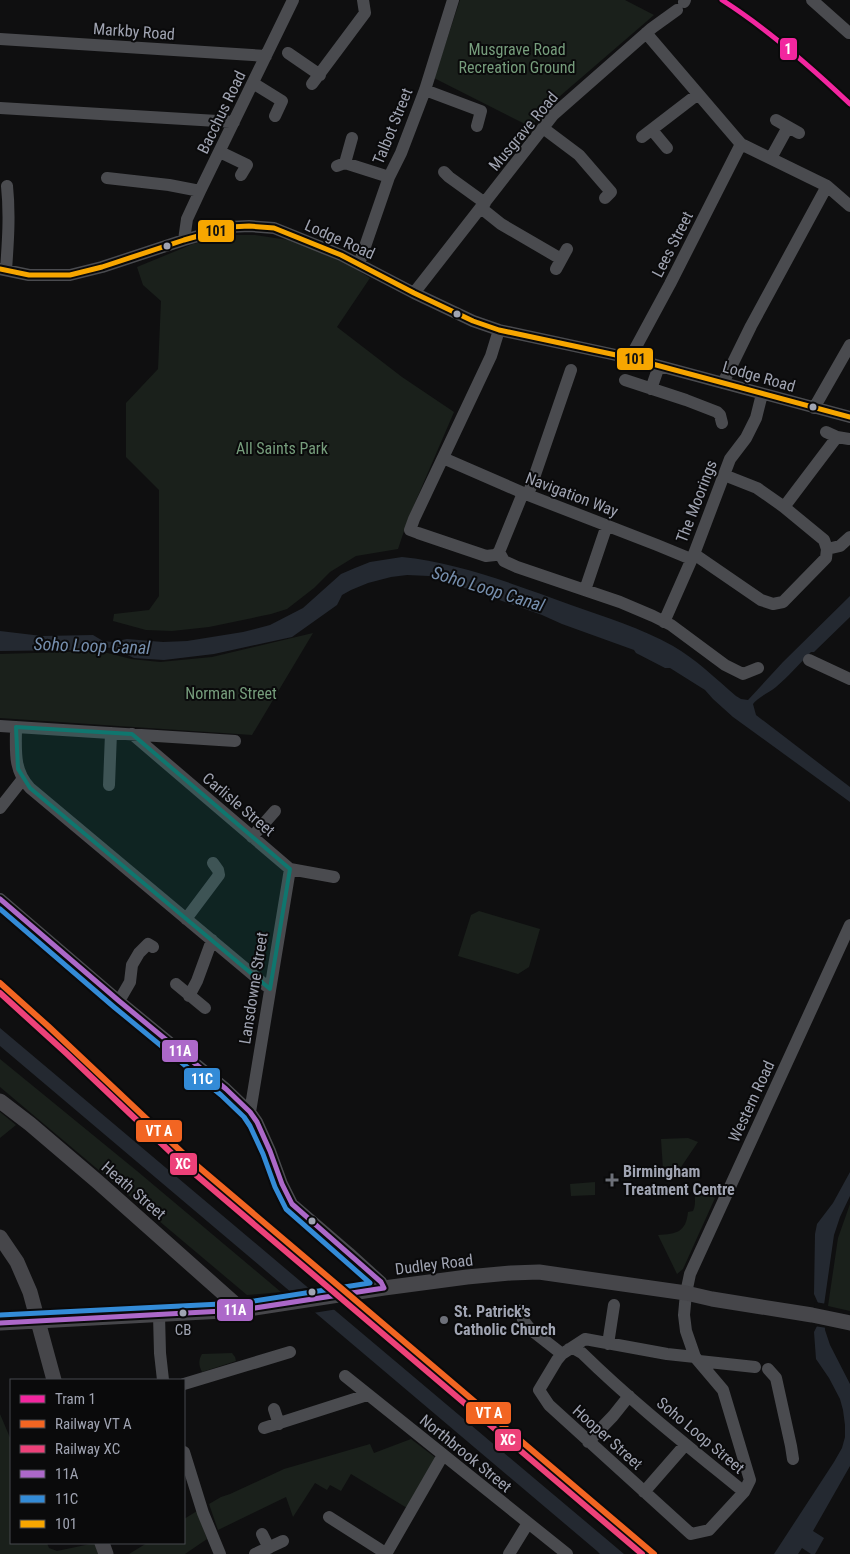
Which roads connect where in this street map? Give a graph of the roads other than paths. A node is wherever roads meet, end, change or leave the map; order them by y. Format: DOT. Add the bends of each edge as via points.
graph roads {
  1 [pos="293,0"];
  2 [pos="363,0"];
  3 [pos="453,0"];
  4 [pos="810,3"];
  5 [pos="682,4"];
  6 [pos="646,33"];
  7 [pos="849,33"];
  8 [pos="0,39"];
  9 [pos="288,53"];
  10 [pos="266,56"];
  11 [pos="253,83"];
  12 [pos="425,90"];
  13 [pos="698,94"];
  14 [pos="0,108"];
  15 [pos="275,116"];
  16 [pos="776,120"];
  17 [pos="234,122"];
  18 [pos="476,126"];
  19 [pos="543,128"];
  20 [pos="352,138"];
  21 [pos="741,144"];
  22 [pos="668,148"];
  23 [pos="220,152"];
  24 [pos="771,158"];
  25 [pos="241,176"];
  26 [pos="389,177"];
  27 [pos="446,177"];
  28 [pos="107,178"];
  29 [pos="7,186"];
  30 [pos="827,186"];
  31 [pos="200,191"];
  32 [pos="605,198"];
  33 [pos="483,205"];
  34 [pos="850,206"];
  35 [pos="184,240"];
  36 [pos="561,259"];
  37 [pos="359,264"];
  38 [pos="3,270"];
  39 [pos="414,293"];
  40 [pos="499,330"];
  41 [pos="850,345"];
  42 [pos="630,358"];
  43 [pos="846,361"];
  44 [pos="658,366"];
  45 [pos="572,369"];
  46 [pos="625,380"];
  47 [pos="723,383"];
  48 [pos="651,388"];
  49 [pos="762,394"];
  50 [pos="814,408"];
  51 [pos="724,416"];
  52 [pos="850,417"];
  53 [pos="837,436"];
  54 [pos="443,458"];
  55 [pos="724,476"];
  56 [pos="525,494"];
  57 [pos="784,507"];
  58 [pos="607,525"];
  59 [pos="850,537"];
  60 [pos="827,549"];
  61 [pos="499,552"];
  62 [pos="692,556"];
  63 [pos="585,590"];
  64 [pos="664,622"];
  65 [pos="809,660"];
  66 [pos="758,668"];
  67 [pos="850,679"];
  68 [pos="0,726"];
  69 [pos="16,727"];
  70 [pos="111,733"];
  71 [pos="132,734"];
  72 [pos="235,741"];
  73 [pos="22,780"];
  74 [pos="108,785"];
  75 [pos="0,808"];
  76 [pos="275,811"];
  77 [pos="252,837"];
  78 [pos="213,863"];
  79 [pos="290,869"];
  80 [pos="334,877"];
  81 [pos="0,899"];
  82 [pos="186,918"];
  83 [pos="850,925"];
  84 [pos="212,940"];
  85 [pos="153,946"];
  86 [pos="176,984"];
  87 [pos="270,989"];
  88 [pos="189,996"];
  89 [pos="119,1000"];
  90 [pos="205,1008"];
  91 [pos="0,1102"];
  92 [pos="250,1112"];
  93 [pos="0,1238"];
  94 [pos="384,1288"];
  95 [pos="686,1293"];
  96 [pos="614,1305"];
  97 [pos="242,1310"];
  98 [pos="522,1310"];
  99 [pos="159,1314"];
  100 [pos="38,1320"];
  101 [pos="0,1323"];
  102 [pos="850,1323"];
  103 [pos="608,1344"];
  104 [pos="290,1352"];
  105 [pos="566,1352"];
  106 [pos="697,1359"];
  107 [pos="345,1376"];
  108 [pos="54,1379"];
  109 [pos="163,1379"];
  110 [pos="185,1384"];
  111 [pos="367,1395"];
  112 [pos="629,1396"];
  113 [pos="274,1409"];
  114 [pos="279,1424"];
  115 [pos="264,1428"];
  116 [pos="588,1442"];
  117 [pos="685,1445"];
  118 [pos="185,1455"];
  119 [pos="443,1455"];
  120 [pos="793,1459"];
  121 [pos="644,1492"];
  122 [pos="744,1492"];
  123 [pos="329,1517"];
  124 [pos="528,1523"];
  125 [pos="262,1534"];
  126 [pos="284,1541"];
  127 [pos="269,1548"];
  128 [pos="220,1554"];
  129 [pos="255,1554"];
  130 [pos="387,1554"];
  131 [pos="509,1554"];
  132 [pos="567,1554"];
  1 -- 10 [label="street, Bacchus Road"];
  2 -- 9 [label="street" via="365,13 316,80"];
  3 -- 12 [label="street, Talbot Street"];
  4 -- 7 [label="street"];
  5 -- 6 [label="street, Musgrave Road"];
  6 -- 13 [label="street"];
  6 -- 19 [label="street, Musgrave Road" via="560,108"];
  8 -- 10 [label="street, Markby Road"];
  10 -- 11 [label="street, Bacchus Road"];
  11 -- 15 [label="street" via="282,101"];
  11 -- 17 [label="street, Bacchus Road"];
  12 -- 18 [label="street" via="481,111"];
  12 -- 26 [label="street, Talbot Street"];
  13 -- 21 [label="street"];
  13 -- 22 [label="street" via="647,133"];
  14 -- 17 [label="street"];
  16 -- 24 [label="street" via="794,130"];
  17 -- 23 [label="street, Bacchus Road"];
  19 -- 32 [label="street" via="579,155 604,182 611,192"];
  19 -- 33 [label="street, Musgrave Road"];
  20 -- 26 [label="street" via="341,165"];
  21 -- 24 [label="street"];
  21 -- 42 [label="street, Lees Street"];
  23 -- 25 [label="street" via="247,165"];
  23 -- 31 [label="street, Bacchus Road"];
  24 -- 30 [label="street"];
  26 -- 37 [label="street, Talbot Street"];
  27 -- 33 [label="street"];
  28 -- 31 [label="street"];
  29 -- 38 [label="street" via="10,226"];
  30 -- 34 [label="street"];
  30 -- 47 [label="street"];
  31 -- 35 [label="street, Bacchus Road" via="187,219"];
  33 -- 36 [label="street" via="501,224"];
  33 -- 39 [label="street, Musgrave Road"];
  35 -- 37 [label="street, Lodge Road" via="230,227 266,227"];
  35 -- 38 [label="street, Lodge Road" via="70,275 29,275"];
  37 -- 39 [label="street, Lodge Road"];
  39 -- 40 [label="street, Lodge Road"];
  40 -- 42 [label="street, Lodge Road"];
  40 -- 54 [label="street" via="491,356"];
  41 -- 43 [label="street"];
  42 -- 44 [label="street, Lodge Road"];
  43 -- 50 [label="street"];
  44 -- 47 [label="street, Lodge Road"];
  44 -- 48 [label="street"];
  45 -- 56 [label="street"];
  46 -- 48 [label="street"];
  47 -- 49 [label="street, Lodge Road"];
  48 -- 51 [label="street"];
  49 -- 50 [label="street, Lodge Road"];
  49 -- 55 [label="street, The Moorings" via="756,418 730,459"];
  50 -- 52 [label="street, Lodge Road"];
  53 -- 57 [label="street"];
  54 -- 56 [label="street, Navigation Way"];
  54 -- 61 [label="street" via="410,530 486,556"];
  55 -- 57 [label="street" via="757,488"];
  55 -- 62 [label="street, The Moorings"];
  56 -- 58 [label="street, Navigation Way"];
  56 -- 61 [label="street"];
  57 -- 60 [label="street" via="821,537"];
  58 -- 62 [label="street, Navigation Way"];
  58 -- 63 [label="street"];
  59 -- 60 [label="street" via="840,546"];
  60 -- 62 [label="street, Navigation Way" via="823,562 784,602 773,604 761,600"];
  61 -- 63 [label="street" via="504,561 517,567"];
  62 -- 64 [label="street, The Moorings"];
  63 -- 64 [label="street"];
  64 -- 66 [label="street" via="743,679"];
  65 -- 67 [label="street"];
  68 -- 69 [label="street"];
  69 -- 70 [label="street"];
  69 -- 73 [label="street" via="16,752"];
  70 -- 71 [label="street"];
  70 -- 74 [label="street"];
  71 -- 72 [label="street"];
  71 -- 77 [label="street, Carlisle Street"];
  73 -- 75 [label="street"];
  73 -- 82 [label="street"];
  76 -- 77 [label="street"];
  77 -- 79 [label="street, Carlisle Street"];
  78 -- 82 [label="street" via="219,875"];
  79 -- 80 [label="street, Carlisle Street"];
  79 -- 87 [label="street, Lansdowne Street"];
  81 -- 89 [label="street"];
  82 -- 84 [label="street"];
  83 -- 95 [label="street, Western Road" via="694,1265"];
  84 -- 87 [label="street"];
  84 -- 88 [label="street"];
  85 -- 89 [label="street" via="148,944 139,952 132,965 130,982"];
  86 -- 88 [label="street"];
  87 -- 92 [label="street, Lansdowne Street"];
  88 -- 90 [label="street"];
  89 -- 92 [label="street"];
  91 -- 97 [label="main road, Heath Street" via="98,1182"];
  92 -- 94 [label="street" via="292,1204"];
  93 -- 100 [label="main road" via="17,1262"];
  94 -- 95 [label="main road, Dudley Road" via="474,1276 539,1272"];
  94 -- 97 [label="main road, Dudley Road"];
  95 -- 102 [label="main road, Dudley Road"];
  95 -- 106 [label="street, Western Road" via="686,1331"];
  96 -- 103 [label="street"];
  97 -- 99 [label="main road, Dudley Road"];
  98 -- 105 [label="street" via="523,1320 530,1329"];
  99 -- 100 [label="main road, Dudley Road"];
  99 -- 109 [label="street"];
  100 -- 101 [label="main road, Dudley Road"];
  100 -- 108 [label="main road"];
  103 -- 105 [label="street" via="585,1339"];
  103 -- 106 [label="street"];
  104 -- 110 [label="street"];
  105 -- 112 [label="street, Soho Loop Street" via="575,1349 582,1353"];
  105 -- 116 [label="street, Hooper Street" via="557,1360 539,1390 549,1405"];
  106 -- 120 [label="street" via="762,1368 776,1378"];
  106 -- 122 [label="street, Soho Loop Street" via="723,1390 750,1480"];
  107 -- 111 [label="street, Northbrook Street"];
  111 -- 114 [label="street"];
  111 -- 119 [label="street, Northbrook Street"];
  112 -- 116 [label="street"];
  112 -- 117 [label="street, Soho Loop Street"];
  113 -- 114 [label="street"];
  114 -- 115 [label="street"];
  116 -- 121 [label="street, Hooper Street"];
  117 -- 121 [label="street"];
  117 -- 122 [label="street, Soho Loop Street"];
  118 -- 128 [label="street"];
  119 -- 124 [label="street, Northbrook Street"];
  119 -- 130 [label="street"];
  121 -- 122 [label="street, Hooper Street" via="691,1534 709,1530"];
  123 -- 130 [label="street"];
  124 -- 131 [label="street"];
  124 -- 132 [label="street, Northbrook Street"];
  125 -- 127 [label="street"];
  126 -- 127 [label="street"];
  127 -- 129 [label="street"];
}
